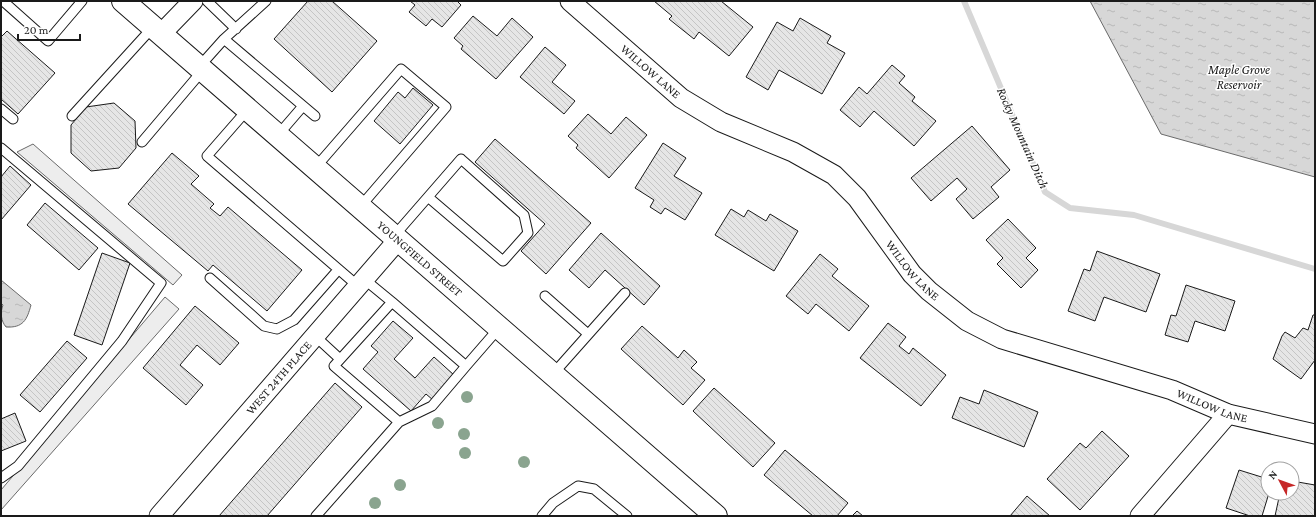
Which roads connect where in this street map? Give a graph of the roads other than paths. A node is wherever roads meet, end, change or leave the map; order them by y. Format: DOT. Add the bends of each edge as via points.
graph roads {
  1 [pos="3,1"];
  2 [pos="82,1"];
  3 [pos="123,1"];
  4 [pos="193,1"];
  5 [pos="207,1"];
  6 [pos="266,1"];
  7 [pos="570,1"];
  8 [pos="236,29"];
  9 [pos="157,31"];
  10 [pos="224,40"];
  11 [pos="201,69"];
  12 [pos="303,106"];
  13 [pos="1,109"];
  14 [pos="248,109"];
  15 [pos="72,116"];
  16 [pos="315,116"];
  17 [pos="13,119"];
  18 [pos="278,135"];
  19 [pos="142,142"];
  20 [pos="1,148"];
  21 [pos="315,168"];
  22 [pos="428,197"];
  23 [pos="360,207"];
  24 [pos="396,238"];
  25 [pos="338,270"];
  26 [pos="210,278"];
  27 [pos="361,283"];
  28 [pos="625,293"];
  29 [pos="545,296"];
  30 [pos="392,302"];
  31 [pos="499,328"];
  32 [pos="588,334"];
  33 [pos="315,336"];
  34 [pos="340,359"];
  35 [pos="466,366"];
  36 [pos="553,374"];
  37 [pos="1228,414"];
  38 [pos="399,422"];
  39 [pos="1315,434"];
  40 [pos="1,478"];
  41 [pos="159,516"];
  42 [pos="316,516"];
  43 [pos="542,516"];
  44 [pos="627,516"];
  45 [pos="716,516"];
  46 [pos="1140,516"];
  1 -- 2 [label="lane" via="48,41"];
  3 -- 9 [label="street, YOUNGFIELD STREET"];
  4 -- 9 [label="street"];
  5 -- 8 [label="lane"];
  6 -- 8 [label="lane"];
  7 -- 37 [label="street, WILLOW LANE" via="680,98 721,122 793,152 834,175 857,198 912,274 928,291 967,321 1002,340 1172,390"];
  8 -- 10 [label="lane"];
  9 -- 11 [label="street, YOUNGFIELD STREET"];
  9 -- 15 [label="lane"];
  10 -- 11 [label="lane"];
  10 -- 12 [label="lane"];
  11 -- 14 [label="street, YOUNGFIELD STREET"];
  11 -- 19 [label="lane"];
  12 -- 16 [label="lane"];
  12 -- 18 [label="lane"];
  13 -- 17 [label="lane"];
  14 -- 18 [label="street, YOUNGFIELD STREET"];
  14 -- 25 [label="lane" via="208,156"];
  18 -- 21 [label="street, YOUNGFIELD STREET"];
  20 -- 40 [label="lane" via="161,283 122,341 18,466"];
  21 -- 23 [label="street, YOUNGFIELD STREET"];
  21 -- 23 [label="lane" via="401,69 446,107"];
  22 -- 22 [label="lane" via="461,159 524,215 528,233 504,262"];
  22 -- 24 [label="lane"];
  23 -- 24 [label="street, YOUNGFIELD STREET"];
  24 -- 27 [label="street, WEST 24TH PLACE"];
  24 -- 31 [label="street, YOUNGFIELD STREET"];
  25 -- 26 [label="lane" via="294,320 277,329 264,326"];
  25 -- 27 [label="lane"];
  27 -- 30 [label="lane"];
  27 -- 33 [label="street, WEST 24TH PLACE"];
  28 -- 32 [label="lane"];
  29 -- 32 [label="lane"];
  30 -- 34 [label="lane"];
  30 -- 35 [label="lane"];
  31 -- 35 [label="lane"];
  31 -- 36 [label="street, YOUNGFIELD STREET"];
  32 -- 36 [label="lane"];
  33 -- 34 [label="lane"];
  33 -- 41 [label="street, WEST 24TH PLACE"];
  34 -- 38 [label="lane" via="334,366"];
  35 -- 38 [label="lane" via="432,406"];
  36 -- 45 [label="street, YOUNGFIELD STREET"];
  37 -- 39 [label="street, WILLOW LANE"];
  37 -- 46 [label="street"];
  38 -- 42 [label="lane"];
  43 -- 44 [label="lane" via="553,503 578,486 594,489"];
}
